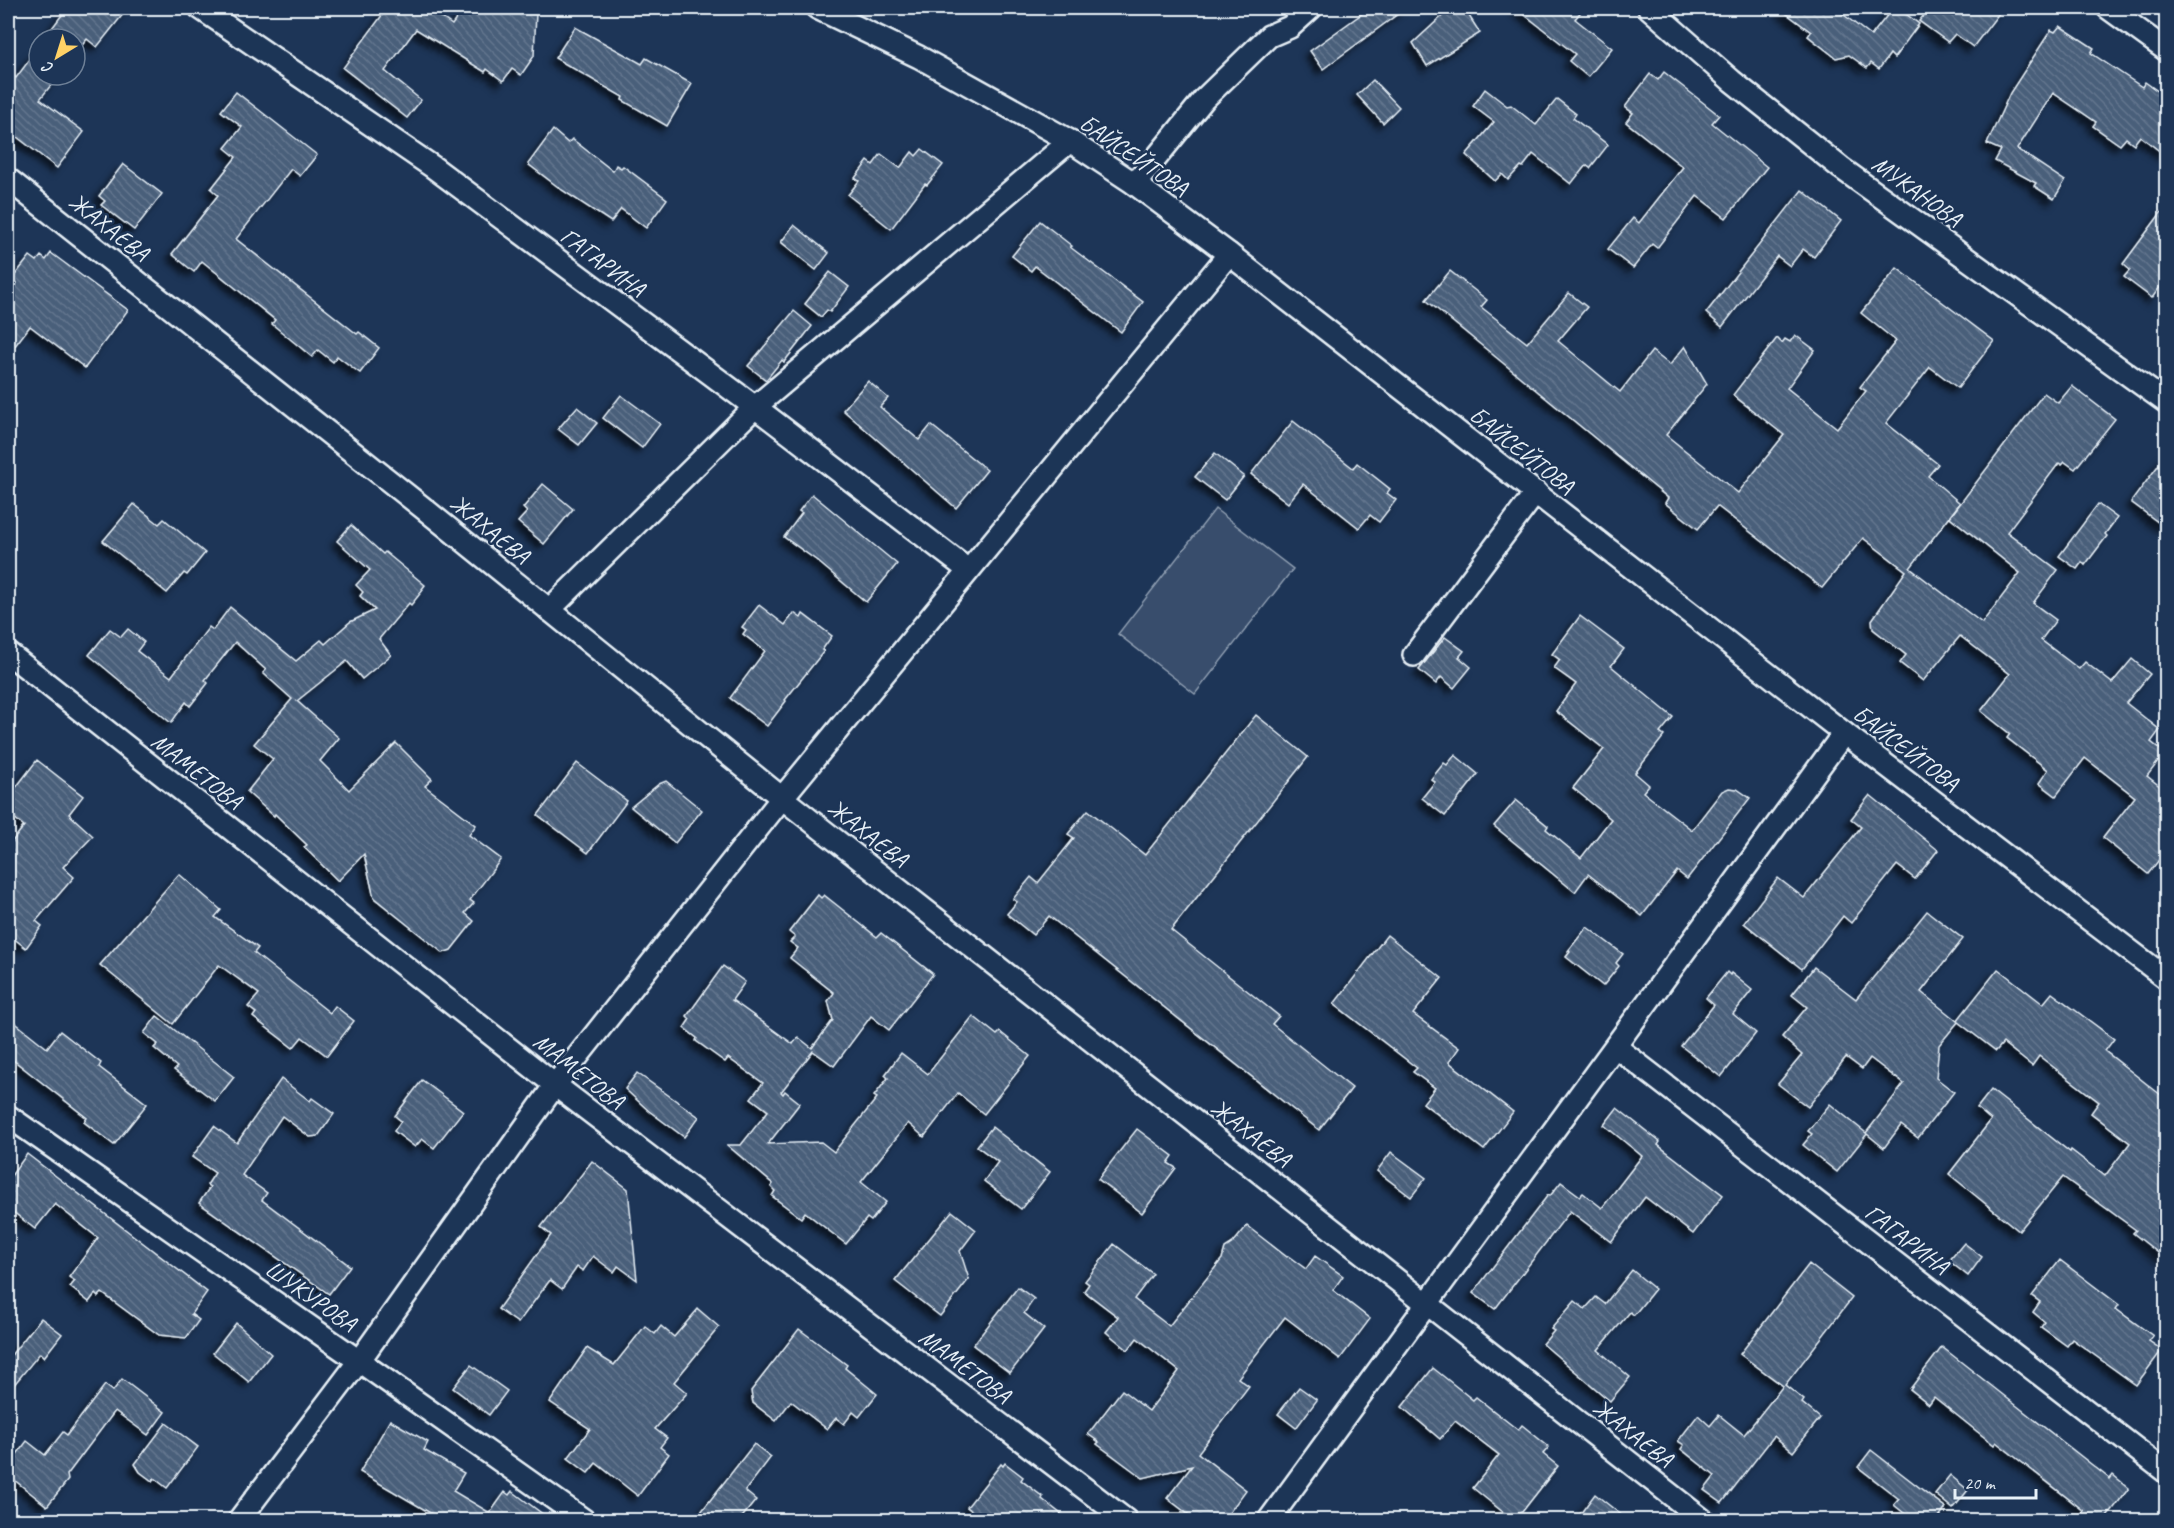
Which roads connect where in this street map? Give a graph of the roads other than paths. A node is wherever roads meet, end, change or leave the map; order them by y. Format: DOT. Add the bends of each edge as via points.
graph roads {
  1 [pos="200,8"];
  2 [pos="817,8"];
  3 [pos="1311,8"];
  4 [pos="1649,8"];
  5 [pos="2108,8"];
  6 [pos="2166,50"];
  7 [pos="1070,141"];
  8 [pos="8,179"];
  9 [pos="1135,183"];
  10 [pos="1229,254"];
  11 [pos="2166,402"];
  12 [pos="755,407"];
  13 [pos="1536,492"];
  14 [pos="968,570"];
  15 [pos="549,610"];
  16 [pos="8,653"];
  17 [pos="1414,655"];
  18 [pos="1844,733"];
  19 [pos="782,798"];
  20 [pos="2166,978"];
  21 [pos="1616,1047"];
  22 [pos="555,1085"];
  23 [pos="8,1116"];
  24 [pos="1429,1304"];
  25 [pos="359,1361"];
  26 [pos="2166,1472"];
  27 [pos="239,1521"];
  28 [pos="584,1521"];
  29 [pos="1126,1521"];
  30 [pos="1269,1521"];
  31 [pos="1703,1521"];
  1 -- 12 [label="street, ГАГАРИНА" via="433,167"];
  2 -- 7 [label="street, БАЙСЕЙТОВА" via="919,57"];
  3 -- 9 [label="street" via="1290,27 1269,36 1204,99"];
  4 -- 11 [label="street, МУКАНОВА" via="1841,168"];
  5 -- 6 [label="street"];
  7 -- 9 [label="street, БАЙСЕЙТОВА"];
  7 -- 12 [label="street"];
  8 -- 15 [label="street, ЖАХАЕВА"];
  9 -- 10 [label="street, БАЙСЕЙТОВА"];
  10 -- 13 [label="street, БАЙСЕЙТОВА"];
  10 -- 14 [label="street"];
  12 -- 14 [label="street, ГАГАРИНА"];
  12 -- 15 [label="street"];
  13 -- 17 [label="street"];
  13 -- 18 [label="street, БАЙСЕЙТОВА"];
  14 -- 19 [label="street"];
  15 -- 19 [label="street, ЖАХАЕВА"];
  16 -- 22 [label="street, МАМЕТОВА"];
  18 -- 20 [label="street, БАЙСЕЙТОВА"];
  18 -- 21 [label="street"];
  19 -- 22 [label="street"];
  19 -- 24 [label="street, ЖАХАЕВА"];
  21 -- 24 [label="street"];
  21 -- 26 [label="street, ГАГАРИНА"];
  22 -- 25 [label="street"];
  22 -- 29 [label="street, МАМЕТОВА"];
  23 -- 25 [label="street, ШУКУРОВА"];
  24 -- 30 [label="street"];
  24 -- 31 [label="street, ЖАХАЕВА"];
  25 -- 27 [label="street"];
  25 -- 28 [label="street, ШУКУРОВА"];
}
